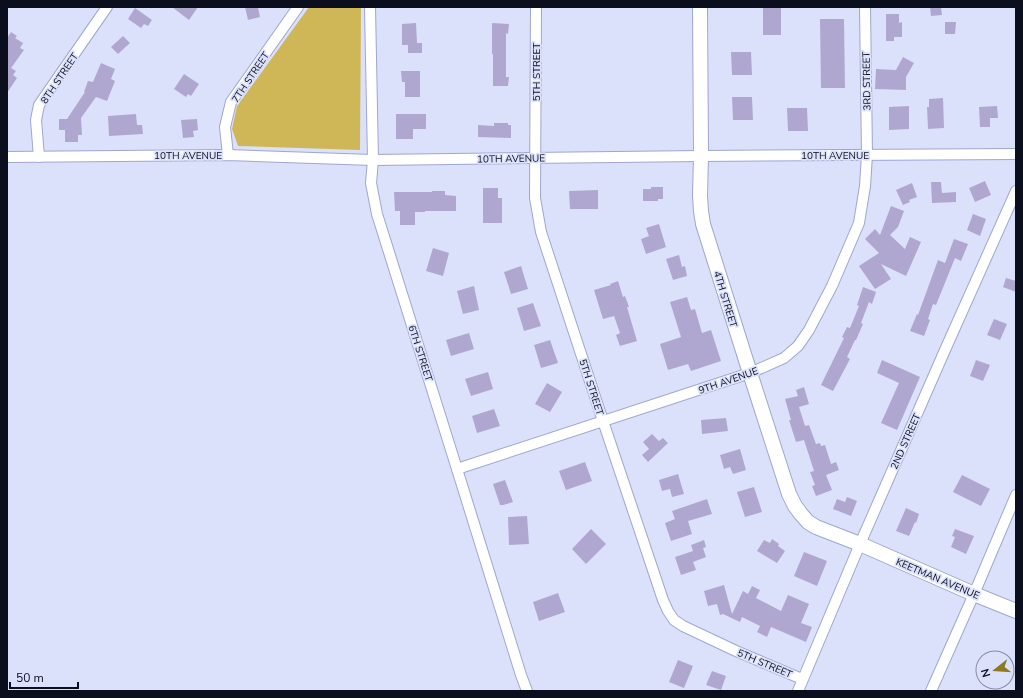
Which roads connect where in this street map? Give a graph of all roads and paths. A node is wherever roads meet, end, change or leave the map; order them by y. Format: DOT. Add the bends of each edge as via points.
graph roads {
  1 [pos="107,7"];
  2 [pos="298,7"];
  3 [pos="370,7"];
  4 [pos="536,7"];
  5 [pos="700,7"];
  6 [pos="865,7"];
  7 [pos="1016,154"];
  8 [pos="228,155"];
  9 [pos="867,155"];
  10 [pos="39,156"];
  11 [pos="701,156"];
  12 [pos="7,157"];
  13 [pos="535,158"];
  14 [pos="373,160"];
  15 [pos="1016,191"];
  16 [pos="750,373"];
  17 [pos="603,421"];
  18 [pos="458,469"];
  19 [pos="1016,495"];
  20 [pos="860,544"];
  21 [pos="974,594"];
  22 [pos="1016,611"];
  23 [pos="802,679"];
  24 [pos="527,691"];
  25 [pos="798,691"];
  26 [pos="931,691"];
  1 -- 10 [label="street, 8TH STREET" via="40,105 36,120"];
  2 -- 8 [label="street, 7TH STREET" via="231,102 225,128"];
  3 -- 14 [label="street, 6TH STREET"];
  4 -- 13 [label="street, 5TH STREET"];
  5 -- 11 [label="street, 4TH STREET"];
  6 -- 9 [label="street, 3RD STREET"];
  7 -- 9 [label="street, 10TH AVENUE"];
  8 -- 10 [label="street, 10TH AVENUE"];
  8 -- 14 [label="street, 10TH AVENUE"];
  9 -- 11 [label="street, 10TH AVENUE"];
  9 -- 16 [label="street, 9TH AVENUE" via="859,223 832,286 809,330 798,346 784,358"];
  10 -- 12 [label="street, 10TH AVENUE"];
  11 -- 13 [label="street, 10TH AVENUE"];
  11 -- 16 [label="street, 4TH STREET" via="700,211"];
  13 -- 14 [label="street, 10TH AVENUE"];
  13 -- 17 [label="street, 5TH STREET" via="535,198 541,232"];
  14 -- 18 [label="street, 6TH STREET" via="371,183 377,214"];
  15 -- 20 [label="street, 2ND STREET"];
  16 -- 17 [label="street, 9TH AVENUE"];
  16 -- 20 [label="street, 4TH STREET" via="795,506 808,522 816,527"];
  17 -- 18 [label="street, 9TH AVENUE"];
  17 -- 23 [label="street, 5TH STREET" via="663,600 674,620 736,651"];
  18 -- 24 [label="street, 6TH STREET"];
  19 -- 21 [label="street"];
  20 -- 21 [label="street, KEETMAN AVENUE"];
  20 -- 23 [label="street, 2ND STREET"];
  21 -- 22 [label="street, KEETMAN AVENUE"];
  21 -- 26 [label="street"];
  23 -- 25 [label="street, 2ND STREET"];
}
